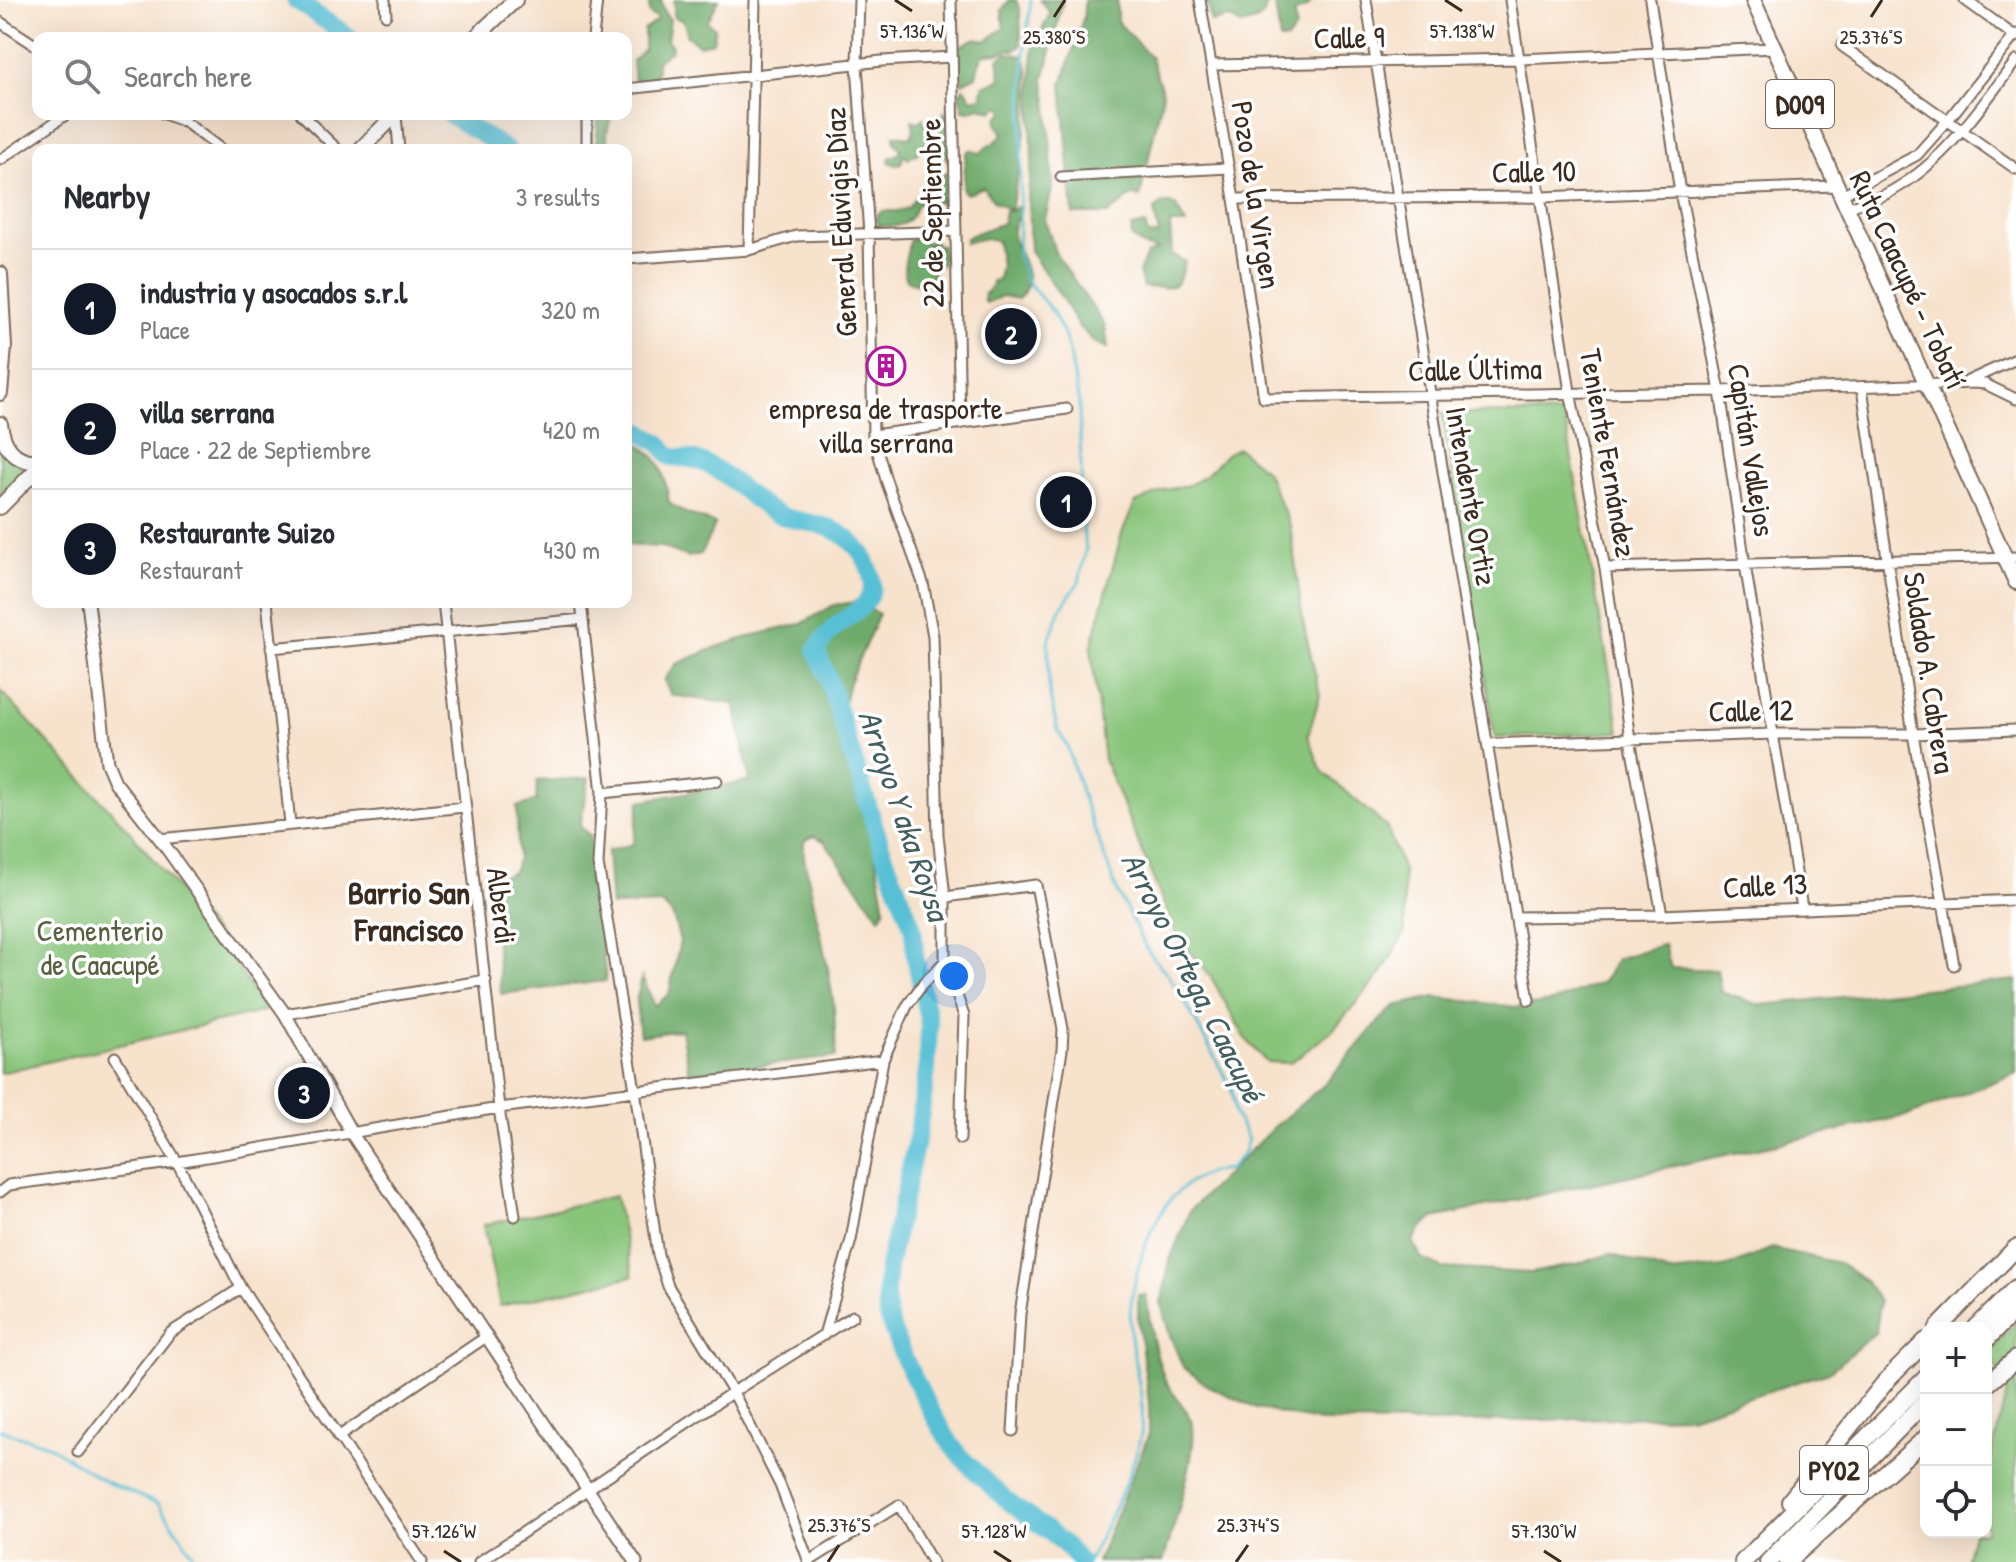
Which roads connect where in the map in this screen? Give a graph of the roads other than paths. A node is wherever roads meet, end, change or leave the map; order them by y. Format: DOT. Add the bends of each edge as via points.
graph roads {
  1 [pos="385,0"];
  2 [pos="515,0"];
  3 [pos="597,0"];
  4 [pos="755,0"];
  5 [pos="859,0"];
  6 [pos="951,0"];
  7 [pos="1200,0"];
  8 [pos="1366,0"];
  9 [pos="1510,0"];
  10 [pos="1650,0"];
  11 [pos="1753,0"];
  12 [pos="1965,0"];
  13 [pos="503,6"];
  14 [pos="386,15"];
  15 [pos="0,22"];
  16 [pos="480,32"];
  17 [pos="594,32"];
  18 [pos="2015,35"];
  19 [pos="32,43"];
  20 [pos="1842,46"];
  21 [pos="1775,48"];
  22 [pos="1659,53"];
  23 [pos="952,57"];
  24 [pos="1520,59"];
  25 [pos="2016,61"];
  26 [pos="1376,62"];
  27 [pos="857,65"];
  28 [pos="1211,65"];
  29 [pos="753,77"];
  30 [pos="632,88"];
  31 [pos="1949,119"];
  32 [pos="58,120"];
  33 [pos="180,120"];
  34 [pos="307,120"];
  35 [pos="390,120"];
  36 [pos="396,120"];
  37 [pos="587,120"];
  38 [pos="1963,129"];
  39 [pos="214,144"];
  40 [pos="332,144"];
  41 [pos="366,144"];
  42 [pos="398,144"];
  43 [pos="587,144"];
  44 [pos="0,160"];
  45 [pos="1229,168"];
  46 [pos="2016,169"];
  47 [pos="1061,177"];
  48 [pos="1680,192"];
  49 [pos="1840,196"];
  50 [pos="1542,197"];
  51 [pos="1398,198"];
  52 [pos="1234,199"];
  53 [pos="956,231"];
  54 [pos="869,234"];
  55 [pos="749,250"];
  56 [pos="632,259"];
  57 [pos="0,274"];
  58 [pos="2016,359"];
  59 [pos="1961,385"];
  60 [pos="1928,386"];
  61 [pos="1862,388"];
  62 [pos="1720,391"];
  63 [pos="0,392"];
  64 [pos="1570,392"];
  65 [pos="1429,395"];
  66 [pos="1264,398"];
  67 [pos="2016,399"];
  68 [pos="1067,409"];
  69 [pos="0,424"];
  70 [pos="960,424"];
  71 [pos="873,435"];
  72 [pos="32,460"];
  73 [pos="32,474"];
  74 [pos="0,507"];
  75 [pos="2010,557"];
  76 [pos="1888,560"];
  77 [pos="1745,565"];
  78 [pos="1605,568"];
  79 [pos="2016,582"];
  80 [pos="89,608"];
  81 [pos="268,608"];
  82 [pos="444,608"];
  83 [pos="582,608"];
  84 [pos="583,619"];
  85 [pos="446,631"];
  86 [pos="271,648"];
  87 [pos="2016,730"];
  88 [pos="1774,734"];
  89 [pos="1913,734"];
  90 [pos="1630,739"];
  91 [pos="1488,744"];
  92 [pos="717,781"];
  93 [pos="602,793"];
  94 [pos="464,807"];
  95 [pos="290,824"];
  96 [pos="160,839"];
  97 [pos="945,897"];
  98 [pos="2016,900"];
  99 [pos="1943,902"];
  100 [pos="1802,908"];
  101 [pos="1662,915"];
  102 [pos="1516,917"];
  103 [pos="945,961"];
  104 [pos="1954,965"];
  105 [pos="486,980"];
  106 [pos="1529,1000"];
  107 [pos="285,1014"];
  108 [pos="115,1057"];
  109 [pos="883,1060"];
  110 [pos="635,1090"];
  111 [pos="499,1108"];
  112 [pos="352,1134"];
  113 [pos="960,1139"];
  114 [pos="177,1162"];
  115 [pos="0,1192"];
  116 [pos="515,1216"];
  117 [pos="2016,1248"];
  118 [pos="241,1288"];
  119 [pos="2016,1288"];
  120 [pos="2016,1309"];
  121 [pos="853,1316"];
  122 [pos="1944,1322"];
  123 [pos="1982,1322"];
  124 [pos="1992,1334"];
  125 [pos="824,1335"];
  126 [pos="486,1337"];
  127 [pos="1920,1347"];
  128 [pos="2016,1359"];
  129 [pos="1992,1380"];
  130 [pos="1920,1384"];
  131 [pos="733,1392"];
  132 [pos="1920,1407"];
  133 [pos="1013,1431"];
  134 [pos="338,1437"];
  135 [pos="1920,1443"];
  136 [pos="78,1452"];
  137 [pos="587,1489"];
  138 [pos="1771,1532"];
  139 [pos="422,1562"];
  140 [pos="479,1562"];
  141 [pos="636,1562"];
  142 [pos="809,1562"];
  143 [pos="932,1562"];
  144 [pos="1743,1562"];
  145 [pos="1768,1562"];
  146 [pos="1787,1562"];
  1 -- 14 [label="street"];
  2 -- 13 [label="main road"];
  3 -- 17 [label="street"];
  4 -- 29 [label="street"];
  5 -- 27 [label="street, General Eduvigis Díaz"];
  6 -- 23 [label="street, 22 de Septiembre"];
  7 -- 28 [label="street, Pozo de la Virgen"];
  8 -- 26 [label="street, Intendente Ortiz"];
  9 -- 24 [label="street, Teniente Fernández"];
  10 -- 22 [label="street, Capitán Vallejos"];
  11 -- 21 [label="main road, Ruta Caacupé - Tobatí / D009"];
  12 -- 18 [label="street"];
  13 -- 16 [label="main road"];
  15 -- 19 [label="street"];
  18 -- 31 [label="street"];
  20 -- 31 [label="street"];
  21 -- 22 [label="street, Calle 9"];
  21 -- 49 [label="main road, Ruta Caacupé - Tobatí / D009"];
  22 -- 24 [label="street, Calle 9"];
  22 -- 48 [label="street, Capitán Vallejos"];
  23 -- 27 [label="street"];
  23 -- 53 [label="street, 22 de Septiembre"];
  24 -- 26 [label="street, Calle 9"];
  24 -- 50 [label="street, Teniente Fernández"];
  25 -- 38 [label="street"];
  26 -- 28 [label="street, Calle 9"];
  26 -- 51 [label="street, Intendente Ortiz"];
  27 -- 29 [label="street"];
  27 -- 54 [label="street, General Eduvigis Díaz"];
  28 -- 45 [label="street, Pozo de la Virgen"];
  29 -- 30 [label="street"];
  29 -- 55 [label="street"];
  31 -- 38 [label="street"];
  31 -- 49 [label="street" via="1906,163"];
  32 -- 44 [label="street"];
  33 -- 39 [label="street"];
  34 -- 40 [label="street"];
  35 -- 41 [label="main road"];
  36 -- 42 [label="street"];
  37 -- 43 [label="street"];
  38 -- 46 [label="street"];
  38 -- 49 [label="street" via="1930,166 1885,195"];
  45 -- 47 [label="street"];
  45 -- 52 [label="street, Pozo de la Virgen"];
  48 -- 49 [label="street, Calle 10"];
  48 -- 50 [label="street, Calle 10"];
  48 -- 62 [label="street, Capitán Vallejos"];
  49 -- 60 [label="main road, Ruta Caacupé - Tobatí / D009"];
  50 -- 51 [label="street, Calle 10"];
  50 -- 64 [label="street, Teniente Fernández"];
  51 -- 52 [label="street, Calle 10"];
  51 -- 65 [label="street, Intendente Ortiz"];
  52 -- 66 [label="street, Pozo de la Virgen"];
  53 -- 54 [label="street"];
  53 -- 70 [label="street, 22 de Septiembre"];
  54 -- 55 [label="street" via="796,236"];
  54 -- 71 [label="street, General Eduvigis Díaz"];
  55 -- 56 [label="street"];
  57 -- 63 [label="main road"];
  58 -- 59 [label="street"];
  59 -- 60 [label="street, Calle Última"];
  59 -- 67 [label="street" via="1985,384"];
  60 -- 61 [label="street, Calle Última"];
  60 -- 75 [label="main road, Ruta Caacupé - Tobatí / D009"];
  61 -- 62 [label="street, Calle Última"];
  61 -- 76 [label="street, Soldado A. Cabrera"];
  62 -- 64 [label="street, Calle Última"];
  62 -- 77 [label="street, Capitán Vallejos"];
  64 -- 65 [label="street, Calle Última"];
  64 -- 78 [label="street, Teniente Fernández"];
  65 -- 66 [label="street, Calle Última"];
  65 -- 91 [label="street, Intendente Ortiz"];
  68 -- 70 [label="street"];
  69 -- 72 [label="main road" via="7,448"];
  70 -- 71 [label="street"];
  71 -- 97 [label="street, General Eduvigis Díaz" via="923,583 933,636 938,835"];
  73 -- 74 [label="main road"];
  75 -- 76 [label="street"];
  75 -- 79 [label="main road, Ruta Caacupé - Tobatí / D009"];
  76 -- 77 [label="street"];
  76 -- 89 [label="street, Soldado A. Cabrera"];
  77 -- 78 [label="street"];
  77 -- 88 [label="street, Capitán Vallejos"];
  78 -- 90 [label="street, Teniente Fernández"];
  80 -- 96 [label="street" via="107,763 115,782"];
  81 -- 86 [label="street"];
  82 -- 85 [label="street, Alberdi"];
  83 -- 84 [label="street"];
  84 -- 85 [label="street"];
  84 -- 93 [label="street"];
  85 -- 86 [label="street"];
  85 -- 94 [label="street, Alberdi"];
  86 -- 95 [label="street"];
  87 -- 89 [label="street, Calle 12"];
  88 -- 89 [label="street, Calle 12"];
  88 -- 90 [label="street, Calle 12"];
  88 -- 100 [label="street, Capitán Vallejos"];
  89 -- 99 [label="street, Soldado A. Cabrera"];
  90 -- 91 [label="street, Calle 12"];
  90 -- 101 [label="street, Teniente Fernández"];
  91 -- 102 [label="street, Intendente Ortiz"];
  92 -- 93 [label="street"];
  93 -- 110 [label="street" via="598,864"];
  94 -- 95 [label="street"];
  94 -- 105 [label="street, Alberdi"];
  95 -- 96 [label="street"];
  96 -- 107 [label="street"];
  97 -- 103 [label="street, General Eduvigis Díaz"];
  97 -- 133 [label="street" via="1036,885 1063,1029 1020,1314"];
  98 -- 99 [label="street, Calle 13"];
  99 -- 100 [label="street, Calle 13"];
  99 -- 104 [label="street, Soldado A. Cabrera"];
  100 -- 101 [label="street, Calle 13"];
  101 -- 102 [label="street, Calle 13"];
  102 -- 106 [label="street, Intendente Ortiz"];
  103 -- 109 [label="street" via="907,1006"];
  103 -- 113 [label="street, General Eduvigis Díaz" via="964,1016"];
  105 -- 107 [label="street"];
  105 -- 111 [label="street, Alberdi"];
  107 -- 112 [label="street"];
  108 -- 114 [label="street"];
  109 -- 110 [label="street"];
  109 -- 125 [label="street" via="851,1240"];
  110 -- 111 [label="street"];
  110 -- 131 [label="street" via="658,1255 668,1286"];
  111 -- 112 [label="street"];
  111 -- 116 [label="street, Alberdi"];
  112 -- 114 [label="street"];
  112 -- 126 [label="street"];
  114 -- 115 [label="street" via="9,1185"];
  114 -- 118 [label="street"];
  117 -- 122 [label="highway"];
  118 -- 134 [label="street"];
  118 -- 136 [label="street" via="170,1333"];
  119 -- 123 [label="highway"];
  120 -- 124 [label="highway"];
  121 -- 125 [label="street"];
  125 -- 131 [label="street"];
  126 -- 134 [label="street"];
  126 -- 137 [label="street"];
  127 -- 138 [label="highway" via="1887,1380"];
  128 -- 129 [label="highway"];
  130 -- 138 [label="highway, PY02"];
  131 -- 137 [label="street"];
  131 -- 142 [label="street" via="780,1485"];
  132 -- 145 [label="highway, PY02"];
  134 -- 139 [label="street"];
  135 -- 146 [label="highway"];
  137 -- 140 [label="street"];
  137 -- 141 [label="street"];
  138 -- 144 [label="highway, PY02"];
  142 -- 143 [label="street" via="899,1505"];
}
